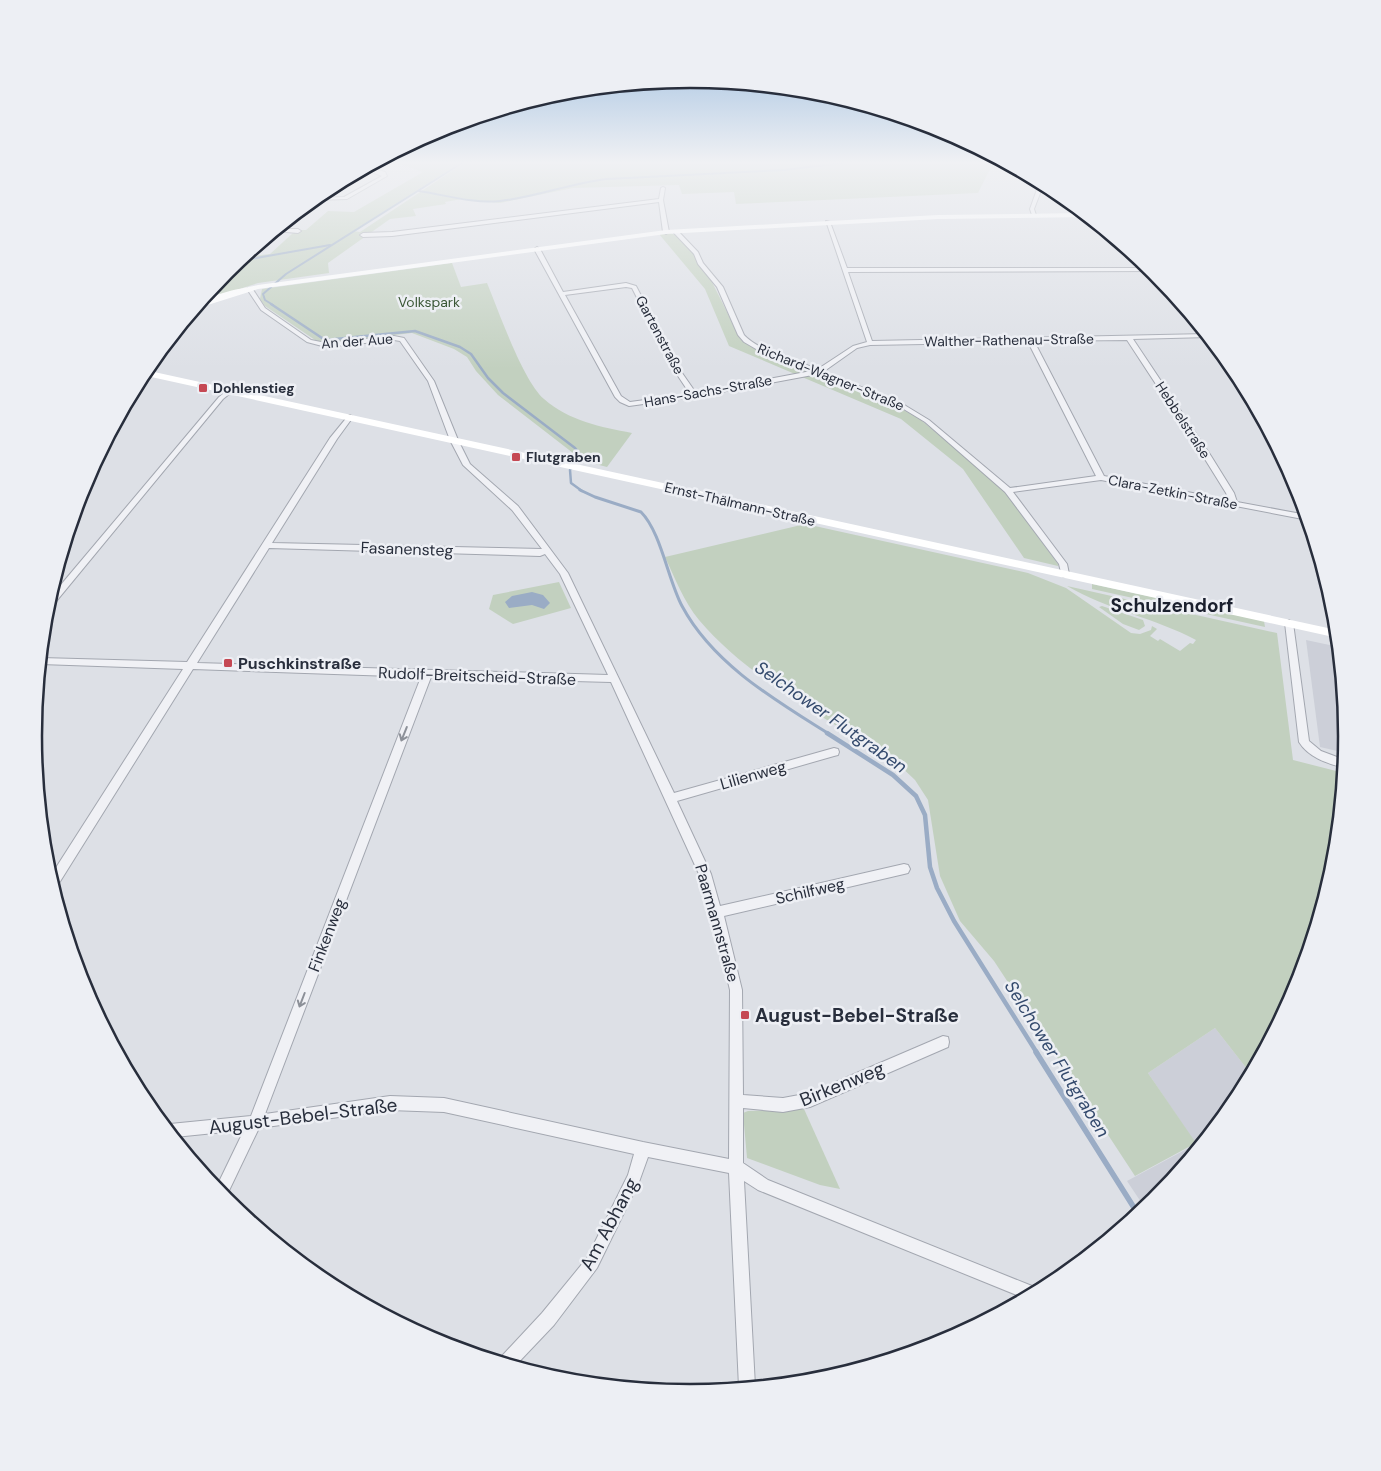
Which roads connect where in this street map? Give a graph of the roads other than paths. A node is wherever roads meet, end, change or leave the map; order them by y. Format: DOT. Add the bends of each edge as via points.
graph roads {
  1 [pos="411,232"];
  2 [pos="666,232"];
  3 [pos="676,232"];
  4 [pos="681,232"];
  5 [pos="832,232"];
  6 [pos="363,235"];
  7 [pos="537,248"];
  8 [pos="846,270"];
  9 [pos="1142,270"];
  10 [pos="250,289"];
  11 [pos="562,294"];
  12 [pos="207,304"];
  13 [pos="1201,336"];
  14 [pos="1128,337"];
  15 [pos="1030,339"];
  16 [pos="870,342"];
  17 [pos="818,372"];
  18 [pos="153,374"];
  19 [pos="230,391"];
  20 [pos="694,395"];
  21 [pos="350,417"];
  22 [pos="454,440"];
  23 [pos="1101,478"];
  24 [pos="1008,490"];
  25 [pos="1234,504"];
  26 [pos="1300,516"];
  27 [pos="266,545"];
  28 [pos="548,550"];
  29 [pos="1065,574"];
  30 [pos="59,592"];
  31 [pos="1289,623"];
  32 [pos="1330,632"];
  33 [pos="47,661"];
  34 [pos="190,667"];
  35 [pos="427,674"];
  36 [pos="612,678"];
  37 [pos="834,752"];
  38 [pos="1337,762"];
  39 [pos="671,798"];
  40 [pos="904,869"];
  41 [pos="58,874"];
  42 [pos="717,912"];
  43 [pos="943,1042"];
  44 [pos="736,1101"];
  45 [pos="255,1122"];
  46 [pos="176,1130"];
  47 [pos="644,1149"];
  48 [pos="736,1167"];
  49 [pos="224,1186"];
  50 [pos="1022,1292"];
  51 [pos="512,1358"];
  52 [pos="747,1381"];
  1 -- 6 [label="street"];
  2 -- 3 [label="street"];
  2 -- 7 [label="street"];
  3 -- 4 [label="street"];
  3 -- 17 [label="street, Richard-Wagner-Straße" via="720,287 744,339 758,348"];
  5 -- 8 [label="street"];
  7 -- 10 [label="street"];
  7 -- 11 [label="street, Hans-Sachs-Straße"];
  8 -- 9 [label="street"];
  8 -- 16 [label="street"];
  10 -- 12 [label="street"];
  10 -- 22 [label="street, An der Aue" via="263,309 316,344 402,339 431,380"];
  11 -- 20 [label="street, Hans-Sachs-Straße" via="622,401 635,404"];
  11 -- 20 [label="street, Gartenstraße" via="626,285 634,287 676,370"];
  13 -- 14 [label="street, Walther-Rathenau-Straße"];
  14 -- 15 [label="street, Walther-Rathenau-Straße"];
  14 -- 25 [label="street, Hebbelstraße" via="1207,456"];
  15 -- 16 [label="street, Walther-Rathenau-Straße"];
  15 -- 23 [label="street"];
  16 -- 17 [label="street, Walther-Rathenau-Straße" via="855,347"];
  17 -- 20 [label="street, Hans-Sachs-Straße"];
  17 -- 24 [label="street, Richard-Wagner-Straße" via="910,410"];
  18 -- 19 [label="street, Ernst-Thälmann-Straße"];
  19 -- 21 [label="street, Ernst-Thälmann-Straße"];
  19 -- 30 [label="street"];
  21 -- 22 [label="street, Ernst-Thälmann-Straße"];
  21 -- 27 [label="street"];
  22 -- 28 [label="street, Paarmannstraße" via="468,465 515,508"];
  22 -- 29 [label="street, Ernst-Thälmann-Straße"];
  23 -- 24 [label="street, Clara-Zetkin-Straße"];
  23 -- 25 [label="street, Clara-Zetkin-Straße"];
  24 -- 29 [label="street, Richard-Wagner-Straße" via="1063,564"];
  25 -- 26 [label="street, Clara-Zetkin-Straße"];
  27 -- 28 [label="street, Fasanensteg" via="531,553"];
  27 -- 34 [label="street"];
  28 -- 36 [label="street, Paarmannstraße" via="564,574"];
  29 -- 31 [label="street, Ernst-Thälmann-Straße"];
  31 -- 32 [label="street, Ernst-Thälmann-Straße"];
  31 -- 38 [label="street" via="1304,742 1322,758"];
  33 -- 34 [label="street, Rudolf-Breitscheid-Straße"];
  34 -- 35 [label="street, Rudolf-Breitscheid-Straße"];
  34 -- 41 [label="street"];
  35 -- 36 [label="street, Rudolf-Breitscheid-Straße"];
  35 -- 45 [label="street, Finkenweg, one-way"];
  36 -- 39 [label="street, Paarmannstraße"];
  37 -- 39 [label="street, Lilienweg"];
  39 -- 42 [label="street, Paarmannstraße" via="705,874"];
  40 -- 42 [label="street, Schilfweg"];
  42 -- 44 [label="street, Paarmannstraße" via="736,990"];
  43 -- 44 [label="street, Birkenweg" via="810,1100 783,1105"];
  44 -- 48 [label="street, Paarmannstraße"];
  45 -- 46 [label="street, August-Bebel-Straße"];
  45 -- 47 [label="street, August-Bebel-Straße" via="390,1104 444,1105"];
  45 -- 49 [label="street, Finkenweg"];
  47 -- 48 [label="street, August-Bebel-Straße"];
  47 -- 51 [label="street, Am Abhang" via="631,1186 592,1263 548,1319"];
  48 -- 50 [label="street, August-Bebel-Straße" via="763,1185"];
  48 -- 52 [label="street, Paarmannstraße"];
}
